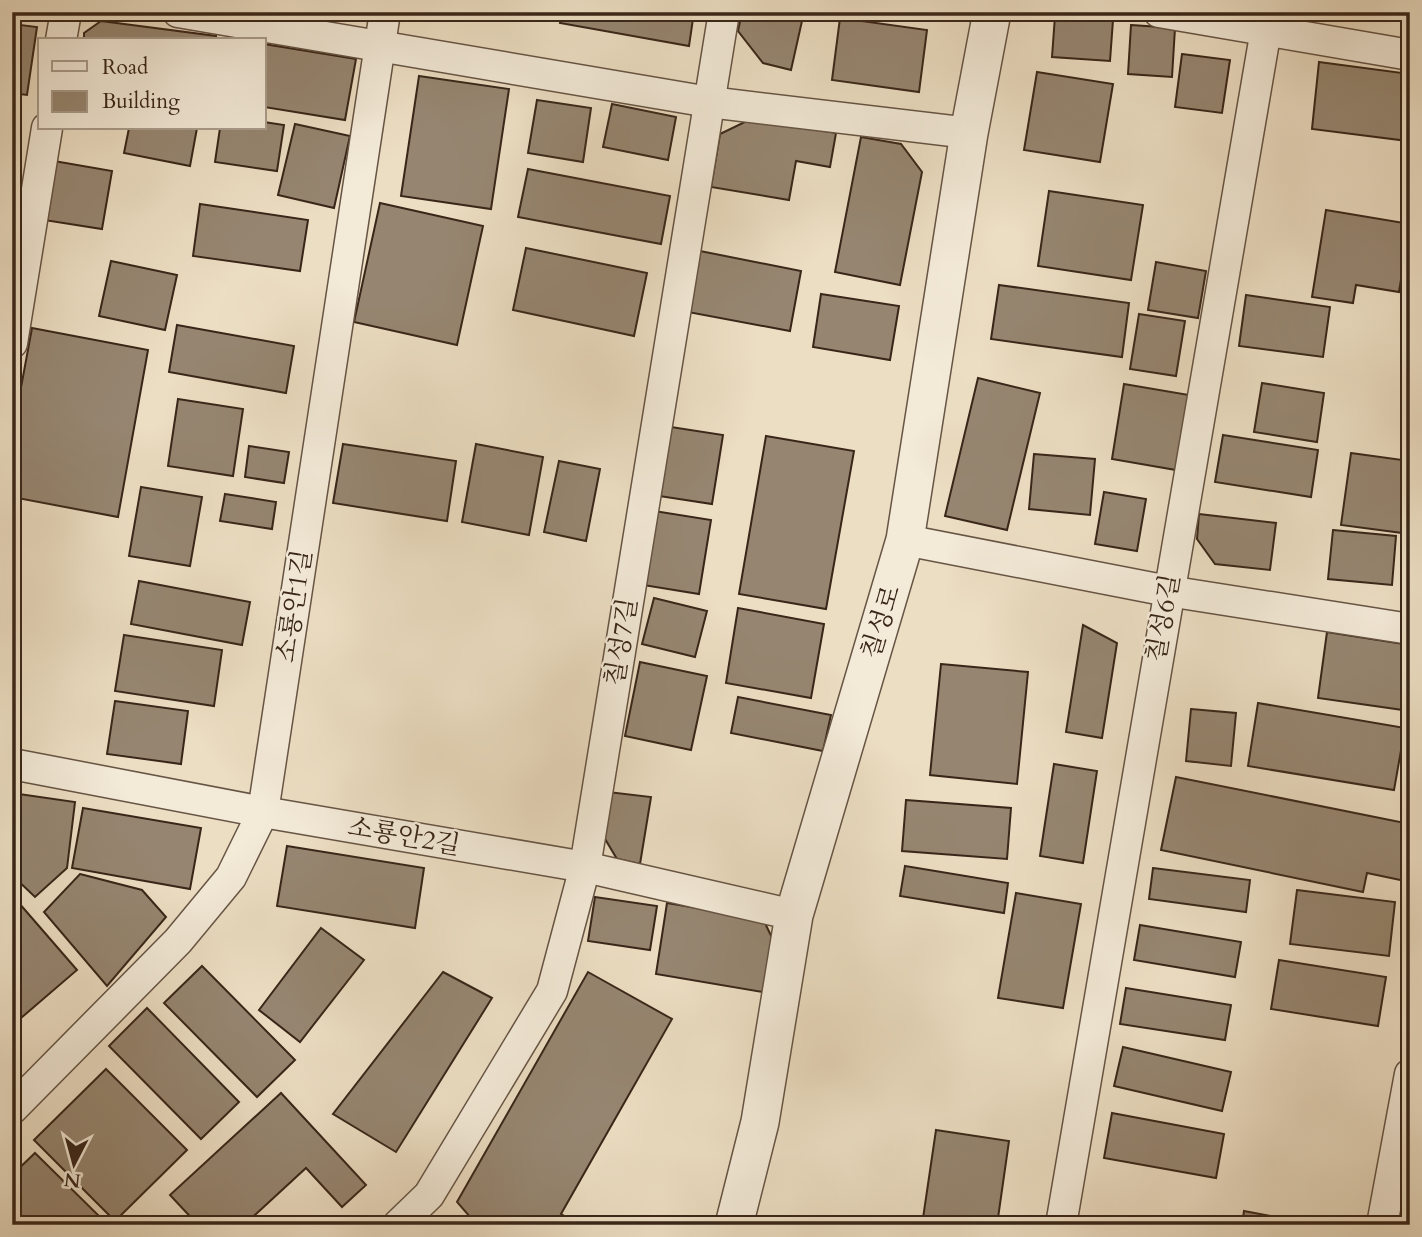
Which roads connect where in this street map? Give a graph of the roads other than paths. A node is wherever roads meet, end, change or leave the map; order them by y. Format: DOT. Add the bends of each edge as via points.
graph roads {
  1 [pos="66,12"];
  2 [pos="178,12"];
  3 [pos="385,12"];
  4 [pos="723,12"];
  5 [pos="992,12"];
  6 [pos="1159,12"];
  7 [pos="1267,22"];
  8 [pos="61,38"];
  9 [pos="378,48"];
  10 [pos="1410,55"];
  11 [pos="709,102"];
  12 [pos="47,130"];
  13 [pos="969,133"];
  14 [pos="12,343"];
  15 [pos="905,540"];
  16 [pos="1168,591"];
  17 [pos="1410,629"];
  18 [pos="12,764"];
  19 [pos="263,812"];
  20 [pos="585,867"];
  21 [pos="794,915"];
  22 [pos="1410,1074"];
  23 [pos="12,1109"];
  24 [pos="398,1225"];
  25 [pos="734,1225"];
  26 [pos="1061,1225"];
  27 [pos="1382,1225"];
  1 -- 8 [label="street"];
  2 -- 9 [label="street"];
  3 -- 9 [label="street, 소룡안1길"];
  4 -- 11 [label="street, 칠성7길"];
  5 -- 13 [label="street, 칠성로"];
  6 -- 7 [label="street"];
  7 -- 10 [label="street"];
  7 -- 16 [label="street, 칠성6길"];
  9 -- 11 [label="street"];
  9 -- 19 [label="street, 소룡안1길"];
  11 -- 13 [label="street"];
  11 -- 20 [label="street, 칠성7길"];
  12 -- 14 [label="street"];
  13 -- 15 [label="street, 칠성로"];
  15 -- 16 [label="street"];
  15 -- 21 [label="street, 칠성로"];
  16 -- 17 [label="street"];
  16 -- 26 [label="street, 칠성6길"];
  18 -- 19 [label="street, 소룡안2길"];
  19 -- 20 [label="street, 소룡안2길"];
  19 -- 23 [label="street, 소룡안1길" via="231,877 178,941"];
  20 -- 21 [label="street, 소룡안2길"];
  20 -- 24 [label="street, 칠성7길" via="552,991 429,1195"];
  21 -- 25 [label="street, 칠성로" via="760,1122"];
  22 -- 27 [label="street"];
}
